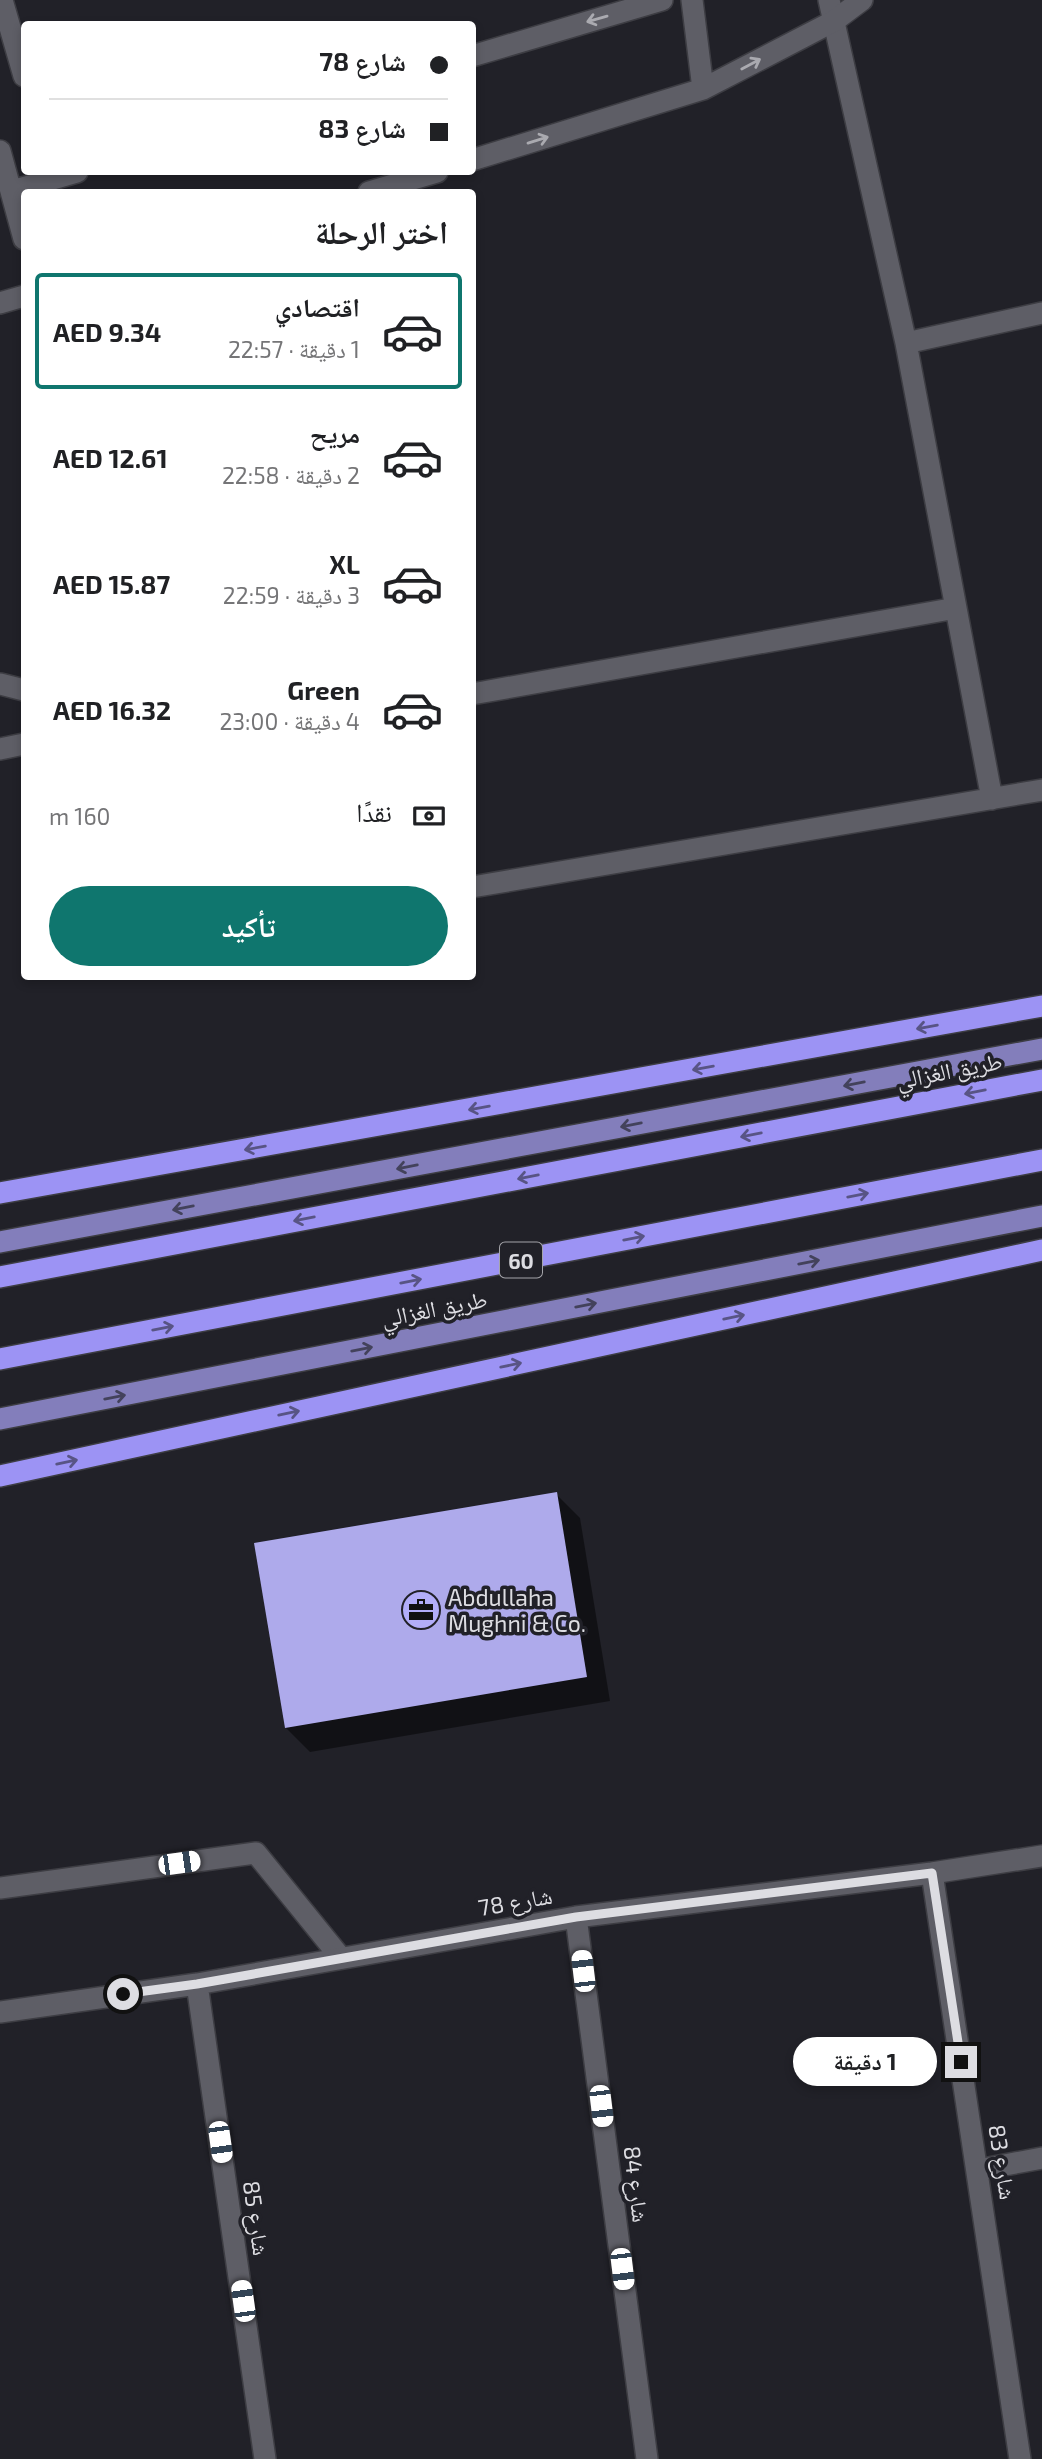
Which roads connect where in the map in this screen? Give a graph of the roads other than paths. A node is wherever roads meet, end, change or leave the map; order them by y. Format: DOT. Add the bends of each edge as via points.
graph roads {
  1 [pos="2,0"];
  2 [pos="662,0"];
  3 [pos="692,0"];
  4 [pos="862,0"];
  5 [pos="832,10"];
  6 [pos="476,55"];
  7 [pos="21,66"];
  8 [pos="704,89"];
  9 [pos="0,151"];
  10 [pos="476,159"];
  11 [pos="427,175"];
  12 [pos="56,181"];
  13 [pos="379,189"];
  14 [pos="12,191"];
  15 [pos="21,227"];
  16 [pos="21,297"];
  17 [pos="0,303"];
  18 [pos="1042,313"];
  19 [pos="906,343"];
  20 [pos="956,608"];
  21 [pos="0,684"];
  22 [pos="21,689"];
  23 [pos="476,693"];
  24 [pos="21,745"];
  25 [pos="0,749"];
  26 [pos="1042,790"];
  27 [pos="992,799"];
  28 [pos="476,886"];
  29 [pos="1042,1006"];
  30 [pos="1042,1049"];
  31 [pos="1042,1080"];
  32 [pos="1042,1160"];
  33 [pos="0,1193"];
  34 [pos="1042,1216"];
  35 [pos="0,1242"];
  36 [pos="1042,1250"];
  37 [pos="0,1277"];
  38 [pos="0,1359"];
  39 [pos="0,1419"];
  40 [pos="0,1476"];
  41 [pos="1042,1857"];
  42 [pos="932,1873"];
  43 [pos="0,1888"];
  44 [pos="576,1917"];
  45 [pos="341,1958"];
  46 [pos="197,1984"];
  47 [pos="0,2012"];
  48 [pos="1042,2158"];
  49 [pos="978,2170"];
  50 [pos="265,2459"];
  51 [pos="647,2459"];
  52 [pos="1020,2459"];
  1 -- 7 [label="street"];
  2 -- 6 [label="street, one-way"];
  3 -- 8 [label="street"];
  4 -- 5 [label="street"];
  8 -- 5 [label="street, one-way"];
  5 -- 19 [label="street"];
  10 -- 8 [label="street, one-way"];
  9 -- 14 [label="street"];
  11 -- 13 [label="street"];
  12 -- 14 [label="street"];
  14 -- 15 [label="street"];
  16 -- 17 [label="street"];
  18 -- 19 [label="street"];
  19 -- 20 [label="street"];
  20 -- 23 [label="street"];
  20 -- 27 [label="street"];
  21 -- 22 [label="street"];
  24 -- 25 [label="street"];
  26 -- 27 [label="street"];
  27 -- 28 [label="street"];
  29 -- 33 [label="highway, one-way"];
  30 -- 35 [label="main road, طريق الغزالي, one-way"];
  31 -- 37 [label="highway, طريق الغزالي, one-way"];
  38 -- 32 [label="highway, طريق الغزالي / 60, one-way"];
  39 -- 34 [label="main road, طريق الغزالي, one-way"];
  40 -- 36 [label="highway, one-way"];
  41 -- 42 [label="street, شارع 78"];
  42 -- 44 [label="street, شارع 78"];
  42 -- 49 [label="street, شارع 83"];
  43 -- 45 [label="street" via="256,1853"];
  44 -- 45 [label="street, شارع 78"];
  44 -- 51 [label="street, شارع 84"];
  45 -- 46 [label="street, شارع 78"];
  46 -- 47 [label="street, شارع 78"];
  46 -- 50 [label="street, شارع 85"];
  48 -- 49 [label="street"];
  49 -- 52 [label="street, شارع 83"];
}
